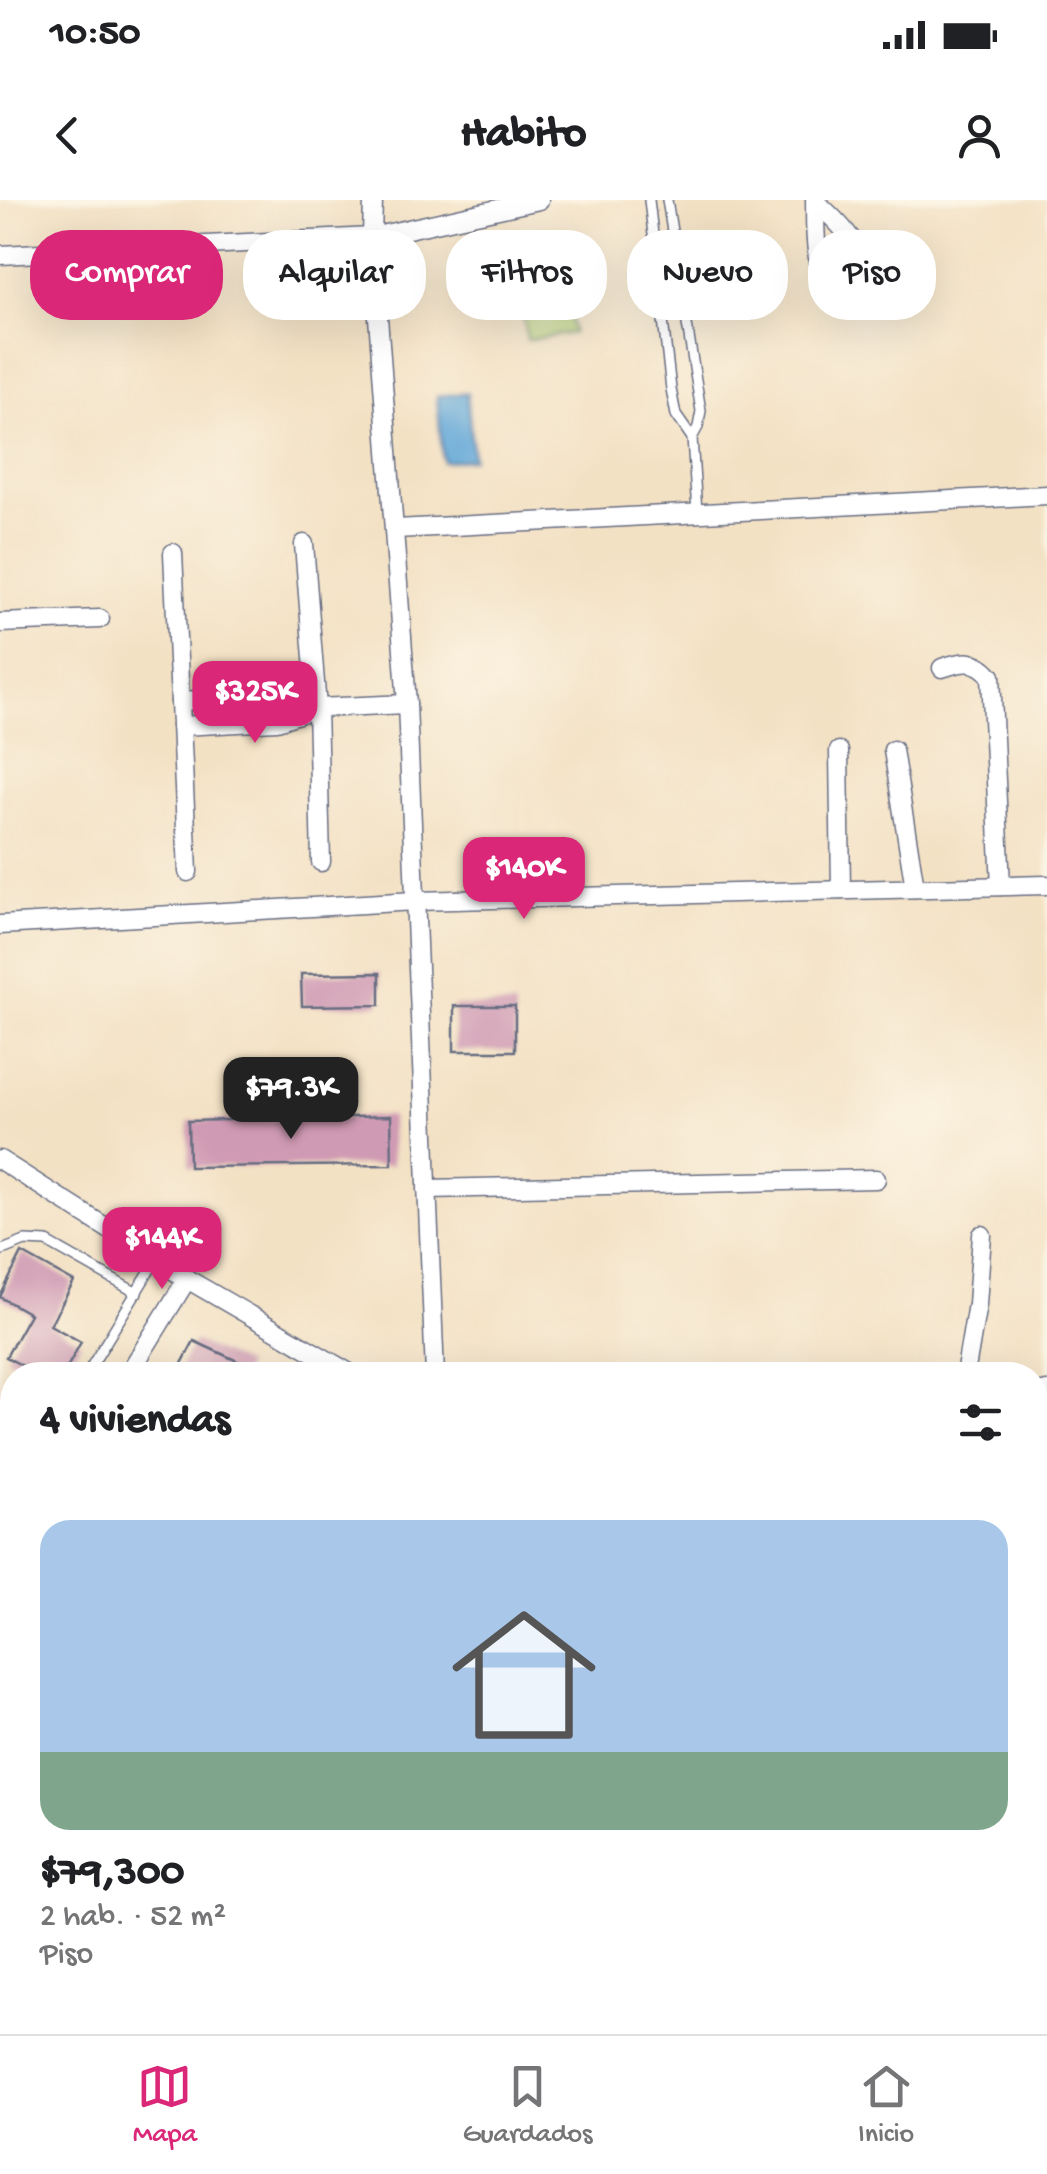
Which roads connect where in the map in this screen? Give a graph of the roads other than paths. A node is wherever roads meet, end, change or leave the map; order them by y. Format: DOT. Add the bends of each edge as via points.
graph roads {
  1 [pos="373,200"];
  2 [pos="539,200"];
  3 [pos="649,200"];
  4 [pos="667,200"];
  5 [pos="816,201"];
  6 [pos="372,230"];
  7 [pos="400,230"];
  8 [pos="243,243"];
  9 [pos="0,255"];
  10 [pos="379,320"];
  11 [pos="692,438"];
  12 [pos="1047,495"];
  13 [pos="697,515"];
  14 [pos="396,529"];
  15 [pos="304,544"];
  16 [pos="173,553"];
  17 [pos="100,619"];
  18 [pos="0,623"];
  19 [pos="942,668"];
  20 [pos="180,700"];
  21 [pos="407,704"];
  22 [pos="317,708"];
  23 [pos="181,726"];
  24 [pos="893,750"];
  25 [pos="839,751"];
  26 [pos="321,862"];
  27 [pos="188,872"];
  28 [pos="1047,885"];
  29 [pos="1001,886"];
  30 [pos="915,888"];
  31 [pos="841,890"];
  32 [pos="415,900"];
  33 [pos="0,924"];
  34 [pos="0,1160"];
  35 [pos="876,1180"];
  36 [pos="426,1189"];
  37 [pos="982,1235"];
  38 [pos="0,1251"];
  39 [pos="156,1260"];
  40 [pos="187,1280"];
  41 [pos="137,1293"];
  42 [pos="94,1362"];
  43 [pos="136,1362"];
  44 [pos="330,1362"];
  45 [pos="434,1362"];
  46 [pos="966,1362"];
  1 -- 6 [label="street"];
  2 -- 7 [label="street"];
  3 -- 11 [label="lane" via="671,390 676,416"];
  4 -- 11 [label="lane" via="701,411"];
  5 -- 5 [label="street" via="816,242 826,281 836,290 854,291 862,278 860,255"];
  8 -- 9 [label="street"];
  10 -- 14 [label="street"];
  11 -- 13 [label="lane"];
  12 -- 13 [label="street"];
  13 -- 14 [label="street"];
  14 -- 21 [label="street"];
  15 -- 22 [label="street"];
  16 -- 20 [label="street"];
  17 -- 18 [label="street"];
  19 -- 29 [label="street" via="973,662 991,676"];
  20 -- 22 [label="street" via="275,696"];
  20 -- 23 [label="street"];
  21 -- 22 [label="street"];
  21 -- 32 [label="street"];
  22 -- 23 [label="street" via="276,722"];
  22 -- 26 [label="street"];
  23 -- 27 [label="street"];
  24 -- 30 [label="street"];
  25 -- 31 [label="street"];
  28 -- 29 [label="street"];
  29 -- 30 [label="street"];
  30 -- 31 [label="street"];
  31 -- 32 [label="street"];
  32 -- 33 [label="street"];
  32 -- 36 [label="street"];
  34 -- 39 [label="street"];
  35 -- 36 [label="street"];
  36 -- 45 [label="street"];
  37 -- 46 [label="street"];
  38 -- 41 [label="lane" via="25,1241 47,1242"];
  39 -- 40 [label="street"];
  39 -- 41 [label="lane"];
  40 -- 43 [label="street"];
  40 -- 44 [label="street"];
  41 -- 42 [label="lane"];
}
